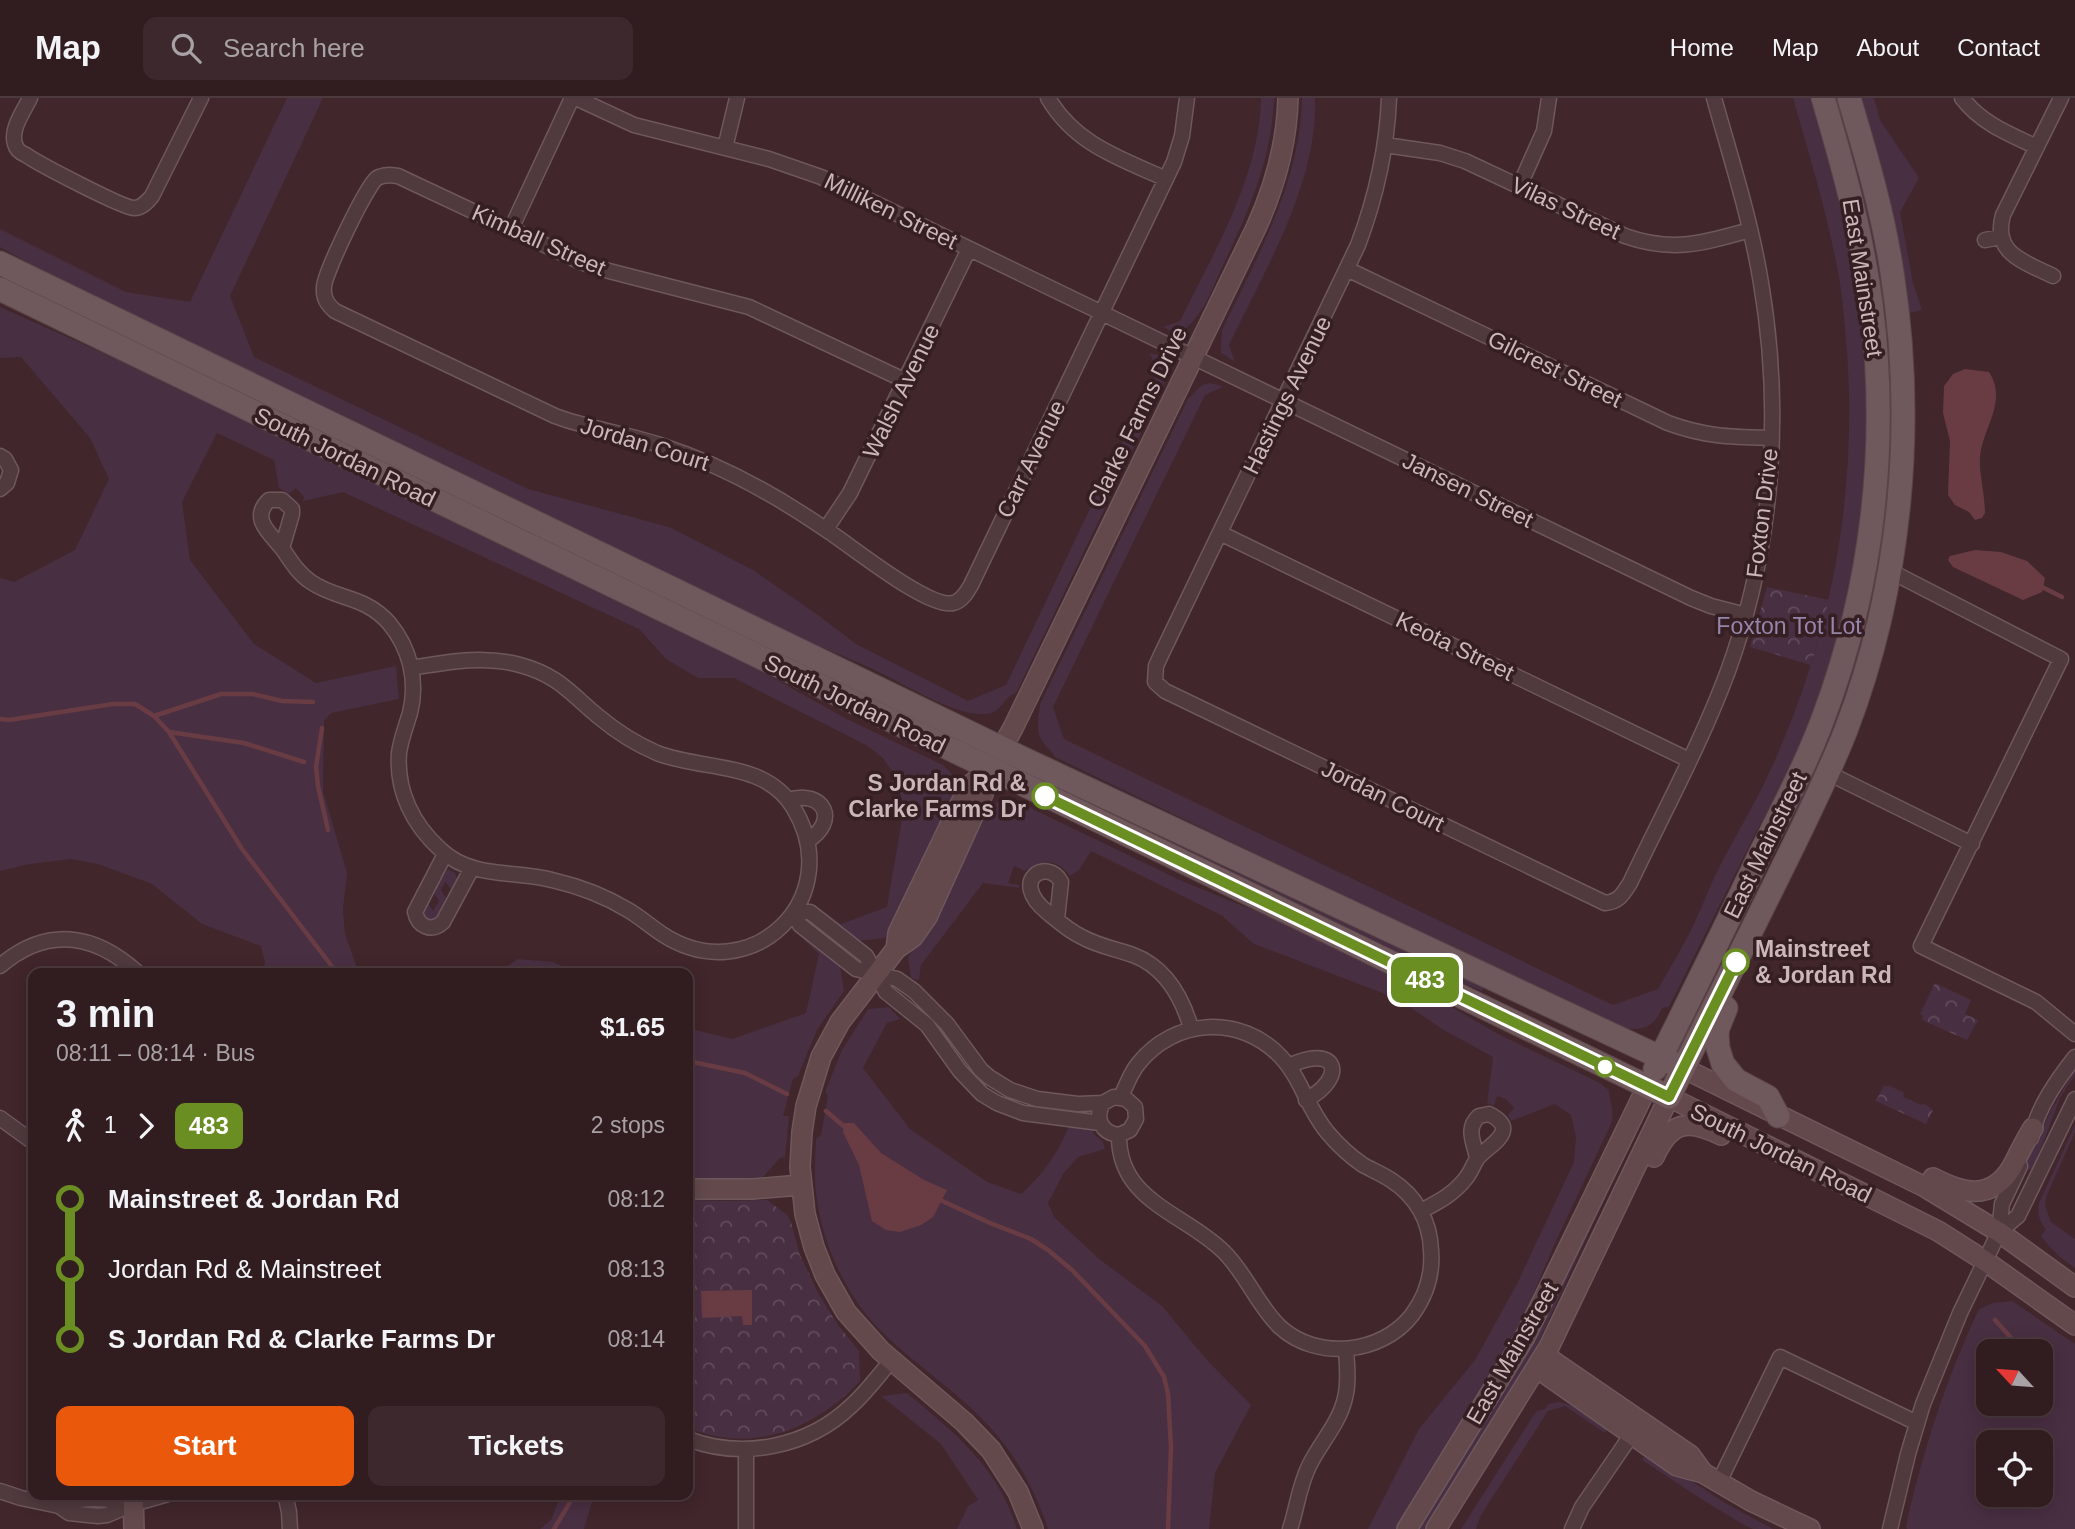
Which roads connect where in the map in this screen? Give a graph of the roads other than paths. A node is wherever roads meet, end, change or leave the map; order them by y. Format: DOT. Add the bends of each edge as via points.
graph roads {
  1 [pos="30,98"];
  2 [pos="201,98"];
  3 [pos="574,98"];
  4 [pos="737,98"];
  5 [pos="1048,98"];
  6 [pos="1187,98"];
  7 [pos="1288,98"];
  8 [pos="1389,98"];
  9 [pos="1549,98"];
  10 [pos="1714,98"];
  11 [pos="1824,98"];
  12 [pos="1849,98"];
  13 [pos="1962,98"];
  14 [pos="2061,98"];
  15 [pos="1385,145"];
  16 [pos="2037,147"];
  17 [pos="725,148"];
  18 [pos="1166,179"];
  19 [pos="1520,185"];
  20 [pos="511,229"];
  21 [pos="1750,230"];
  22 [pos="2001,237"];
  23 [pos="1985,240"];
  24 [pos="969,249"];
  25 [pos="0,263"];
  26 [pos="1348,269"];
  27 [pos="2053,276"];
  28 [pos="0,289"];
  29 [pos="325,298"];
  30 [pos="1102,312"];
  31 [pos="1194,357"];
  32 [pos="906,381"];
  33 [pos="1284,401"];
  34 [pos="1772,438"];
  35 [pos="1878,442"];
  36 [pos="0,456"];
  37 [pos="0,489"];
  38 [pos="826,529"];
  39 [pos="1220,533"];
  40 [pos="282,548"];
  41 [pos="1890,570"];
  42 [pos="956,603"];
  43 [pos="1746,615"];
  44 [pos="411,668"];
  45 [pos="1155,682"];
  46 [pos="1003,748"];
  47 [pos="1689,760"];
  48 [pos="990,769"];
  49 [pos="1828,773"];
  50 [pos="788,800"];
  51 [pos="807,841"];
  52 [pos="1972,844"];
  53 [pos="444,854"];
  54 [pos="472,868"];
  55 [pos="1613,902"];
  56 [pos="794,912"];
  57 [pos="1057,919"];
  58 [pos="1746,943"];
  59 [pos="0,965"];
  60 [pos="132,968"];
  61 [pos="876,975"];
  62 [pos="1191,1028"];
  63 [pos="2075,1034"];
  64 [pos="961,1042"];
  65 [pos="947,1052"];
  66 [pos="2075,1057"];
  67 [pos="1661,1058"];
  68 [pos="1289,1066"];
  69 [pos="1683,1069"];
  70 [pos="1647,1087"];
  71 [pos="1121,1097"];
  72 [pos="1669,1097"];
  73 [pos="1037,1099"];
  74 [pos="2075,1099"];
  75 [pos="1306,1100"];
  76 [pos="1104,1103"];
  77 [pos="1034,1115"];
  78 [pos="1778,1116"];
  79 [pos="0,1118"];
  80 [pos="1100,1124"];
  81 [pos="2033,1128"];
  82 [pos="1119,1135"];
  83 [pos="28,1138"];
  84 [pos="1783,1153"];
  85 [pos="1477,1158"];
  86 [pos="1891,1170"];
  87 [pos="801,1185"];
  88 [pos="693,1189"];
  89 [pos="1421,1211"];
  90 [pos="1999,1232"];
  91 [pos="1595,1252"];
  92 [pos="1985,1261"];
  93 [pos="2075,1287"];
  94 [pos="2075,1325"];
  95 [pos="1346,1349"];
  96 [pos="891,1361"];
  97 [pos="1541,1361"];
  98 [pos="1917,1423"];
  99 [pos="1632,1434"];
  100 [pos="693,1441"];
  101 [pos="746,1449"];
  102 [pos="1711,1477"];
  103 [pos="0,1491"];
  104 [pos="28,1500"];
  105 [pos="29,1500"];
  106 [pos="131,1500"];
  107 [pos="133,1500"];
  108 [pos="286,1500"];
  109 [pos="1295,1526"];
  110 [pos="134,1529"];
  111 [pos="290,1529"];
  112 [pos="746,1529"];
  113 [pos="1033,1529"];
  114 [pos="1407,1529"];
  115 [pos="1436,1529"];
  116 [pos="1572,1529"];
  117 [pos="1810,1529"];
  118 [pos="1890,1529"];
  1 -- 2 [label="street" via="15,130 19,150 135,208 152,196"];
  3 -- 17 [label="street, Milliken Street" via="634,125"];
  3 -- 20 [label="street"];
  4 -- 17 [label="street"];
  5 -- 18 [label="street" via="1083,139"];
  6 -- 18 [label="street, Carr Avenue" via="1179,149"];
  7 -- 31 [label="main road, Clarke Farms Drive" via="1282,153 1269,196"];
  8 -- 15 [label="street, Hastings Avenue"];
  9 -- 19 [label="street" via="1544,131"];
  10 -- 21 [label="street, Foxton Drive"];
  11 -- 35 [label="main road, East Mainstreet" via="1868,283"];
  12 -- 41 [label="main road, East Mainstreet" via="1885,236 1898,323 1903,439"];
  13 -- 16 [label="street" via="1986,121"];
  14 -- 16 [label="street"];
  15 -- 19 [label="street, Vilas Street" via="1452,156"];
  15 -- 26 [label="street, Hastings Avenue" via="1372,206"];
  16 -- 22 [label="street" via="2003,215"];
  17 -- 24 [label="street, Milliken Street" via="821,177"];
  18 -- 30 [label="street, Carr Avenue"];
  19 -- 21 [label="street, Vilas Street" via="1647,243 1698,244"];
  20 -- 29 [label="street, Kimball Street" via="398,176 381,176 368,189 327,274"];
  20 -- 32 [label="street, Kimball Street" via="594,267 749,307"];
  21 -- 34 [label="street, Foxton Drive" via="1769,343"];
  22 -- 23 [label="street"];
  22 -- 27 [label="street" via="2013,256"];
  24 -- 30 [label="street, Milliken Street"];
  24 -- 32 [label="street, Walsh Avenue"];
  25 -- 46 [label="main road, South Jordan Road"];
  26 -- 33 [label="street, Hastings Avenue"];
  26 -- 34 [label="street, Gilcrest Street" via="1668,423 1704,435"];
  28 -- 48 [label="main road, South Jordan Road"];
  29 -- 38 [label="street, Jordan Court" via="335,311 543,411 660,445 728,471"];
  30 -- 31 [label="street, Milliken Street"];
  30 -- 42 [label="street, Carr Avenue" via="971,585"];
  31 -- 33 [label="street, Jansen Street"];
  31 -- 46 [label="main road, Clarke Farms Drive"];
  32 -- 38 [label="street, Walsh Avenue" via="850,493"];
  33 -- 39 [label="street, Hastings Avenue"];
  33 -- 43 [label="street, Jansen Street" via="1691,598"];
  34 -- 43 [label="street, Foxton Drive" via="1765,521"];
  35 -- 41 [label="main road" via="1889,464 1878,557"];
  35 -- 67 [label="main road, East Mainstreet" via="1861,587 1825,714"];
  36 -- 37 [label="street" via="11,470"];
  38 -- 42 [label="street, Jordan Court" via="909,588 945,604"];
  39 -- 45 [label="street, Hastings Avenue" via="1156,666"];
  39 -- 47 [label="street, Keota Street"];
  40 -- 44 [label="street" via="310,582 355,599 381,615 399,638"];
  41 -- 49 [label="main road, East Mainstreet" via="1865,673"];
  41 -- 52 [label="street" via="2061,659"];
  43 -- 47 [label="street, Foxton Drive" via="1721,690"];
  44 -- 50 [label="street" via="474,659 534,669 567,688 630,740 672,758 748,772"];
  44 -- 53 [label="street" via="412,702 400,752 402,784 417,824"];
  45 -- 55 [label="street, Jordan Court" via="1165,691 1598,900"];
  46 -- 48 [label="main road, Clarke Farms Drive"];
  46 -- 67 [label="main road, South Jordan Road"];
  47 -- 55 [label="street, Foxton Drive" via="1630,883"];
  48 -- 61 [label="main road, Clarke Farms Drive" via="927,918"];
  48 -- 70 [label="main road, South Jordan Road"];
  49 -- 52 [label="street"];
  49 -- 58 [label="main road, East Mainstreet"];
  50 -- 51 [label="street"];
  50 -- 51 [label="street" via="805,797 825,810 819,834"];
  51 -- 56 [label="street" via="809,873"];
  52 -- 63 [label="street" via="1921,946 2036,1002"];
  53 -- 54 [label="street"];
  53 -- 54 [label="street" via="415,912 426,927 443,922"];
  54 -- 56 [label="street" via="537,876 582,889 628,910 672,940 711,952 759,943"];
  56 -- 61 [label="street" via="800,925 856,969"];
  57 -- 62 [label="street" via="1083,938 1154,967 1178,994"];
  58 -- 69 [label="main road, East Mainstreet"];
  58 -- 78 [label="main road" via="1742,976 1718,1027 1718,1048 1731,1075 1768,1097"];
  59 -- 60 [label="street" via="37,943 68,939 102,947"];
  61 -- 64 [label="street" via="897,979 914,991"];
  61 -- 65 [label="street" via="886,992 919,1018"];
  61 -- 87 [label="main road, Clarke Farms Drive" via="821,1057 802,1125"];
  62 -- 68 [label="street" via="1242,1031 1269,1045"];
  62 -- 71 [label="street" via="1150,1051"];
  64 -- 65 [label="street"];
  64 -- 73 [label="street" via="989,1077"];
  65 -- 77 [label="street" via="982,1094"];
  66 -- 81 [label="street"];
  67 -- 69 [label="main road, South Jordan Road"];
  67 -- 70 [label="main road, East Mainstreet"];
  68 -- 75 [label="street"];
  68 -- 75 [label="street" via="1317,1057 1331,1064 1330,1081"];
  69 -- 72 [label="main road, East Mainstreet"];
  69 -- 78 [label="main road, South Jordan Road"];
  70 -- 72 [label="main road, South Jordan Road"];
  70 -- 114 [label="main road, East Mainstreet" via="1525,1337"];
  71 -- 76 [label="street"];
  71 -- 82 [label="street" via="1131,1102 1136,1113 1134,1125"];
  72 -- 84 [label="main road, South Jordan Road"];
  72 -- 91 [label="main road, East Mainstreet"];
  73 -- 76 [label="street"];
  73 -- 77 [label="street"];
  74 -- 90 [label="street" via="2018,1216"];
  75 -- 89 [label="street" via="1342,1148 1397,1184"];
  76 -- 80 [label="street" via="1098,1115"];
  77 -- 80 [label="street"];
  78 -- 86 [label="main road, South Jordan Road"];
  79 -- 83 [label="street"];
  80 -- 82 [label="street"];
  81 -- 86 [label="main road" via="2007,1174 1981,1191 1962,1191 1920,1172"];
  81 -- 90 [label="street" via="2031,1143 2002,1204"];
  82 -- 95 [label="street" via="1122,1158 1142,1194 1223,1251 1278,1325 1304,1342"];
  84 -- 91 [label="main road" via="1760,1154 1704,1128 1675,1128 1658,1148 1617,1234"];
  84 -- 92 [label="main road, South Jordan Road" via="1916,1219"];
  85 -- 89 [label="street" via="1460,1186"];
  86 -- 90 [label="main road, South Jordan Road"];
  87 -- 88 [label="main road"];
  87 -- 96 [label="main road, Clarke Farms Drive" via="812,1239 831,1287 855,1323"];
  89 -- 95 [label="street" via="1430,1237 1432,1264 1421,1300 1393,1333"];
  90 -- 92 [label="street"];
  90 -- 93 [label="main road, South Jordan Road"];
  91 -- 97 [label="main road, East Mainstreet"];
  92 -- 94 [label="main road, South Jordan Road"];
  92 -- 98 [label="street"];
  95 -- 109 [label="street" via="1343,1407 1308,1467 1296,1503"];
  96 -- 101 [label="street" via="851,1406 824,1427 793,1441"];
  96 -- 113 [label="main road, Clarke Farms Drive" via="991,1450 1015,1486"];
  97 -- 99 [label="main road"];
  97 -- 102 [label="main road" via="1690,1455"];
  97 -- 115 [label="main road, East Mainstreet"];
  98 -- 102 [label="street" via="1780,1357"];
  98 -- 118 [label="street"];
  99 -- 102 [label="main road" via="1677,1466"];
  99 -- 116 [label="street"];
  100 -- 101 [label="street"];
  101 -- 112 [label="street"];
  102 -- 117 [label="main road"];
  103 -- 104 [label="street"];
  105 -- 106 [label="street" via="59,1506 69,1513 98,1516"];
  107 -- 110 [label="main road"];
  108 -- 111 [label="street"];
}
